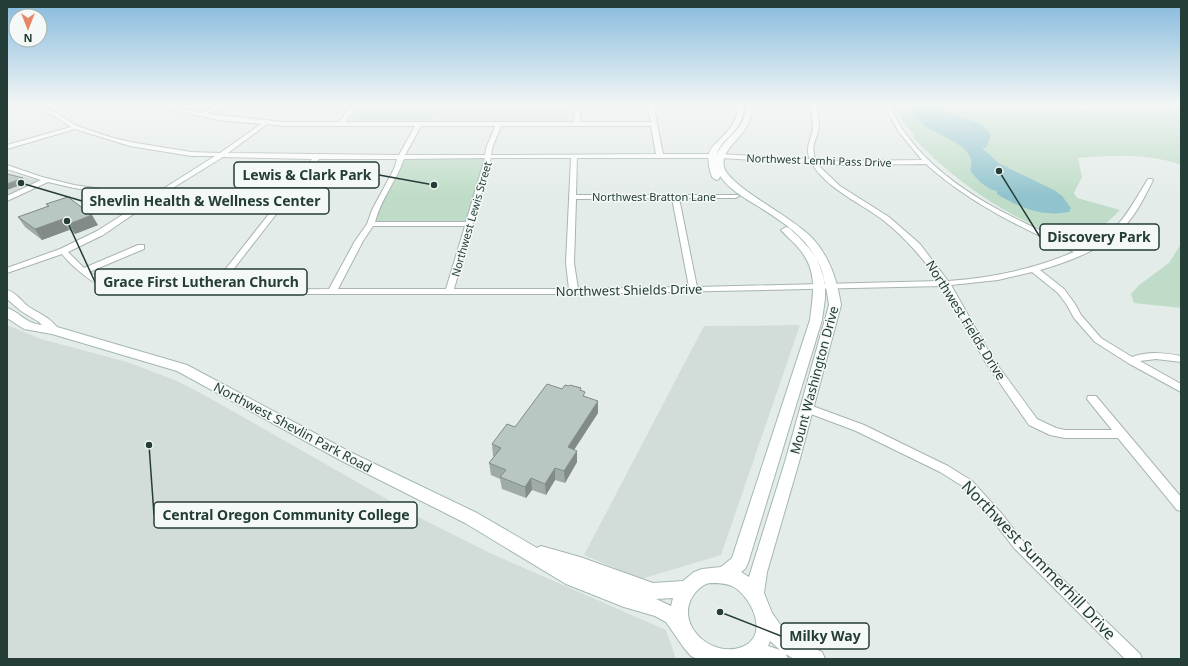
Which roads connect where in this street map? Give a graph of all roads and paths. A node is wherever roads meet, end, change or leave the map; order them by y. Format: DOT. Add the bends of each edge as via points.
graph roads {
  1 [pos="48,135"];
  2 [pos="101,135"];
  3 [pos="249,135"];
  4 [pos="413,135"];
  5 [pos="495,135"];
  6 [pos="656,135"];
  7 [pos="727,135"];
  8 [pos="738,135"];
  9 [pos="814,135"];
  10 [pos="904,135"];
  11 [pos="7,147"];
  12 [pos="220,156"];
  13 [pos="574,156"];
  14 [pos="660,156"];
  15 [pos="715,156"];
  16 [pos="317,157"];
  17 [pos="401,157"];
  18 [pos="488,157"];
  19 [pos="814,162"];
  20 [pos="927,162"];
  21 [pos="7,167"];
  22 [pos="47,180"];
  23 [pos="1150,180"];
  24 [pos="156,196"];
  25 [pos="675,196"];
  26 [pos="736,196"];
  27 [pos="573,197"];
  28 [pos="285,198"];
  29 [pos="7,199"];
  30 [pos="371,224"];
  31 [pos="470,224"];
  32 [pos="141,247"];
  33 [pos="63,251"];
  34 [pos="1081,252"];
  35 [pos="1034,269"];
  36 [pos="7,271"];
  37 [pos="84,271"];
  38 [pos="946,284"];
  39 [pos="820,287"];
  40 [pos="834,287"];
  41 [pos="122,288"];
  42 [pos="693,288"];
  43 [pos="7,292"];
  44 [pos="332,292"];
  45 [pos="450,292"];
  46 [pos="574,292"];
  47 [pos="7,312"];
  48 [pos="53,330"];
  49 [pos="1181,359"];
  50 [pos="1131,361"];
  51 [pos="1181,388"];
  52 [pos="1092,400"];
  53 [pos="807,408"];
  54 [pos="1120,434"];
  55 [pos="1181,506"];
  56 [pos="523,548"];
  57 [pos="725,575"];
  58 [pos="685,589"];
  59 [pos="755,594"];
  60 [pos="766,618"];
  61 [pos="683,630"];
  62 [pos="700,654"];
  63 [pos="737,658"];
  64 [pos="723,659"];
  65 [pos="778,659"];
  66 [pos="815,659"];
  67 [pos="1135,659"];
  1 -- 11 [label="street"];
  2 -- 12 [label="street, Northwest Lemhi Pass Drive" via="130,144"];
  3 -- 12 [label="street"];
  4 -- 17 [label="street"];
  5 -- 18 [label="street, Northwest Lewis Street" via="489,146"];
  6 -- 14 [label="street"];
  7 -- 15 [label="main road" via="716,148"];
  8 -- 15 [label="main road"];
  9 -- 19 [label="street" via="810,147"];
  10 -- 20 [label="street"];
  12 -- 16 [label="street, Northwest Lemhi Pass Drive"];
  12 -- 24 [label="street"];
  13 -- 14 [label="street, Northwest Lemhi Pass Drive"];
  13 -- 18 [label="street, Northwest Lemhi Pass Drive"];
  13 -- 27 [label="street"];
  14 -- 15 [label="street, Northwest Lemhi Pass Drive"];
  15 -- 19 [label="street, Northwest Lemhi Pass Drive"];
  15 -- 26 [label="main road, Mount Washington Drive" via="712,169 716,177"];
  15 -- 40 [label="main road, Mount Washington Drive" via="719,167 736,189 792,225 817,249 828,268"];
  16 -- 17 [label="street, Northwest Lemhi Pass Drive"];
  16 -- 28 [label="street, Northwest Shields Drive"];
  17 -- 18 [label="street, Northwest Lemhi Pass Drive"];
  17 -- 30 [label="street" via="375,210"];
  18 -- 31 [label="street, Northwest Lewis Street"];
  19 -- 20 [label="street, Northwest Lemhi Pass Drive"];
  19 -- 38 [label="street, Northwest Fields Drive" via="826,177 910,238"];
  20 -- 34 [label="street" via="969,195 998,212"];
  21 -- 22 [label="street"];
  22 -- 24 [label="street" via="84,189"];
  22 -- 29 [label="street"];
  23 -- 34 [label="street, Northwest Shields Drive" via="1134,211 1118,229"];
  24 -- 28 [label="street"];
  24 -- 33 [label="street" via="100,233"];
  25 -- 26 [label="street, Northwest Bratton Lane"];
  25 -- 27 [label="street, Northwest Bratton Lane"];
  25 -- 42 [label="street"];
  26 -- 39 [label="main road, Mount Washington Drive" via="769,217 798,242 810,255 816,267"];
  27 -- 46 [label="street" via="570,263"];
  28 -- 44 [label="street, Northwest Shields Drive" via="228,271 228,280 236,288 246,292"];
  30 -- 31 [label="street"];
  30 -- 44 [label="street"];
  31 -- 45 [label="street, Northwest Lewis Street"];
  32 -- 37 [label="street"];
  33 -- 36 [label="street"];
  33 -- 37 [label="street"];
  34 -- 35 [label="street, Northwest Shields Drive"];
  35 -- 38 [label="street, Northwest Shields Drive" via="992,279"];
  35 -- 50 [label="street" via="1061,291 1077,316 1098,340"];
  37 -- 41 [label="street" via="101,283"];
  38 -- 40 [label="street, Northwest Shields Drive"];
  38 -- 54 [label="street, Northwest Fields Drive" via="989,361 1033,422 1065,434"];
  39 -- 40 [label="street, Northwest Shields Drive"];
  39 -- 42 [label="street, Northwest Shields Drive"];
  39 -- 57 [label="main road, Mount Washington Drive" via="816,320 739,563"];
  40 -- 53 [label="main road, Mount Washington Drive" via="835,305"];
  42 -- 46 [label="street, Northwest Shields Drive"];
  43 -- 48 [label="main road, Northwest Shevlin Park Road" via="43,319"];
  44 -- 45 [label="street, Northwest Shields Drive"];
  45 -- 46 [label="street, Northwest Shields Drive"];
  47 -- 48 [label="main road, Northwest Shevlin Park Road" via="32,329"];
  48 -- 56 [label="main road, Northwest Shevlin Park Road" via="182,368"];
  49 -- 50 [label="street" via="1151,355 1140,356"];
  50 -- 51 [label="street"];
  52 -- 54 [label="street"];
  53 -- 59 [label="main road, Mount Washington Drive" via="758,572"];
  53 -- 67 [label="street, Northwest Summerhill Drive" via="860,428 944,469 968,484 1018,544"];
  54 -- 55 [label="street"];
  56 -- 58 [label="main road, Northwest Shevlin Park Road" via="653,591"];
  56 -- 61 [label="main road, Northwest Shevlin Park Road" via="572,578 659,609 672,616"];
  57 -- 58 [label="main road" via="702,577"];
  57 -- 59 [label="main road" via="746,585"];
  58 -- 61 [label="main road" via="678,608"];
  59 -- 60 [label="main road"];
  60 -- 63 [label="main road" via="766,630 762,641 756,649"];
  60 -- 66 [label="main road" via="781,640"];
  61 -- 62 [label="main road, Northwest Shevlin Park Road"];
  62 -- 64 [label="main road"];
  63 -- 65 [label="main road" via="762,654"];
}
